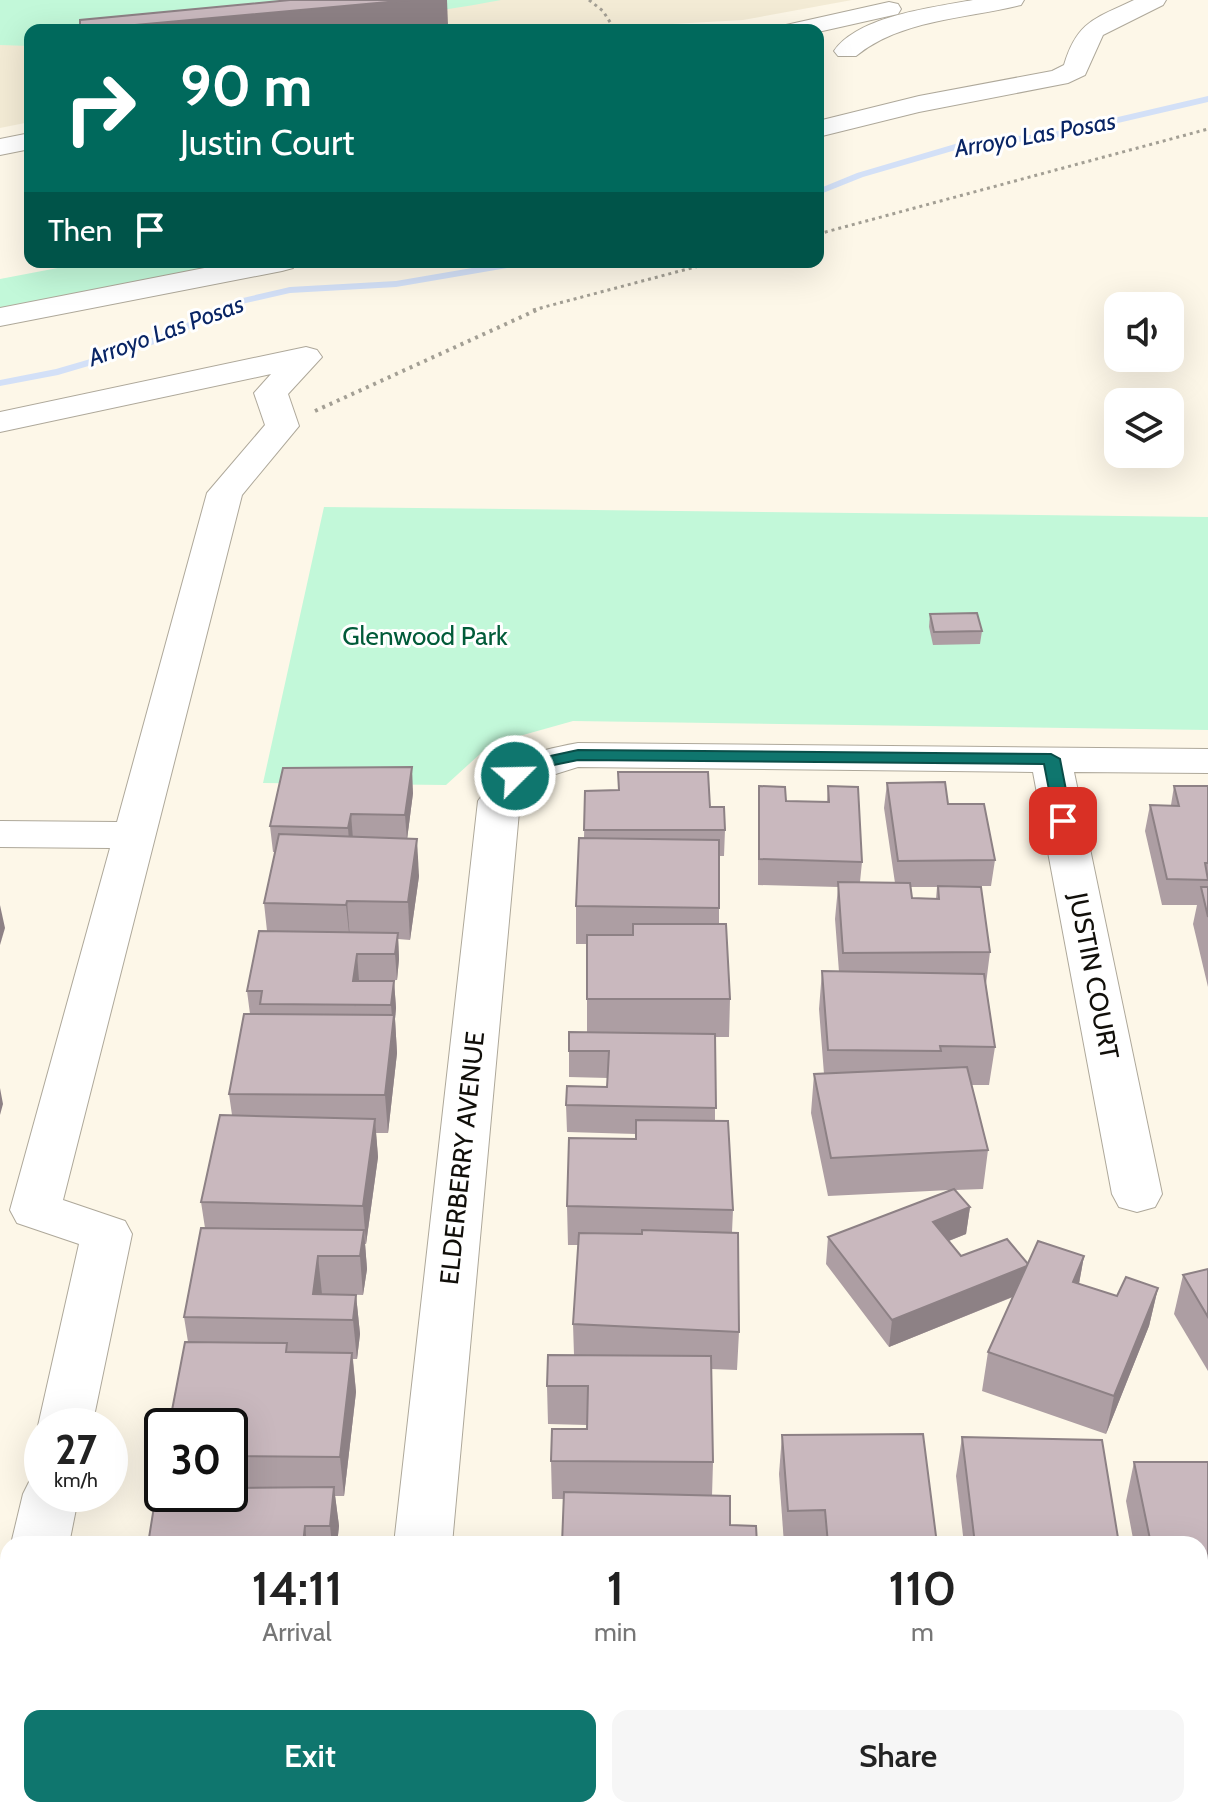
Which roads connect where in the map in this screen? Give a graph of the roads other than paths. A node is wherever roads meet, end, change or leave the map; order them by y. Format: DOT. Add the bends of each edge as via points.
graph roads {
  1 [pos="930,0"];
  2 [pos="1012,0"];
  3 [pos="1154,0"];
  4 [pos="822,24"];
  5 [pos="847,51"];
  6 [pos="824,128"];
  7 [pos="24,142"];
  8 [pos="0,147"];
  9 [pos="251,268"];
  10 [pos="0,317"];
  11 [pos="0,422"];
  12 [pos="1051,759"];
  13 [pos="1208,761"];
  14 [pos="0,834"];
  15 [pos="133,835"];
  16 [pos="1137,1194"];
  17 [pos="18,1209"];
  18 [pos="69,1408"];
  19 [pos="47,1512"];
  20 [pos="42,1536"];
  21 [pos="424,1536"];
  1 -- 4 [label="street"];
  2 -- 5 [label="street" via="895,26"];
  3 -- 6 [label="street" via="1095,26 1083,39 1076,69 1059,77"];
  7 -- 8 [label="street"];
  9 -- 10 [label="street"];
  11 -- 15 [label="street" via="306,357 271,393 282,426 225,493"];
  12 -- 13 [label="street"];
  12 -- 16 [label="street, JUSTIN COURT"];
  12 -- 21 [label="street, ELDERBERRY AVENUE" via="578,755 538,763 515,776 499,801"];
  14 -- 15 [label="street"];
  15 -- 17 [label="street"];
  17 -- 18 [label="street" via="107,1234"];
  19 -- 20 [label="street"];
}
